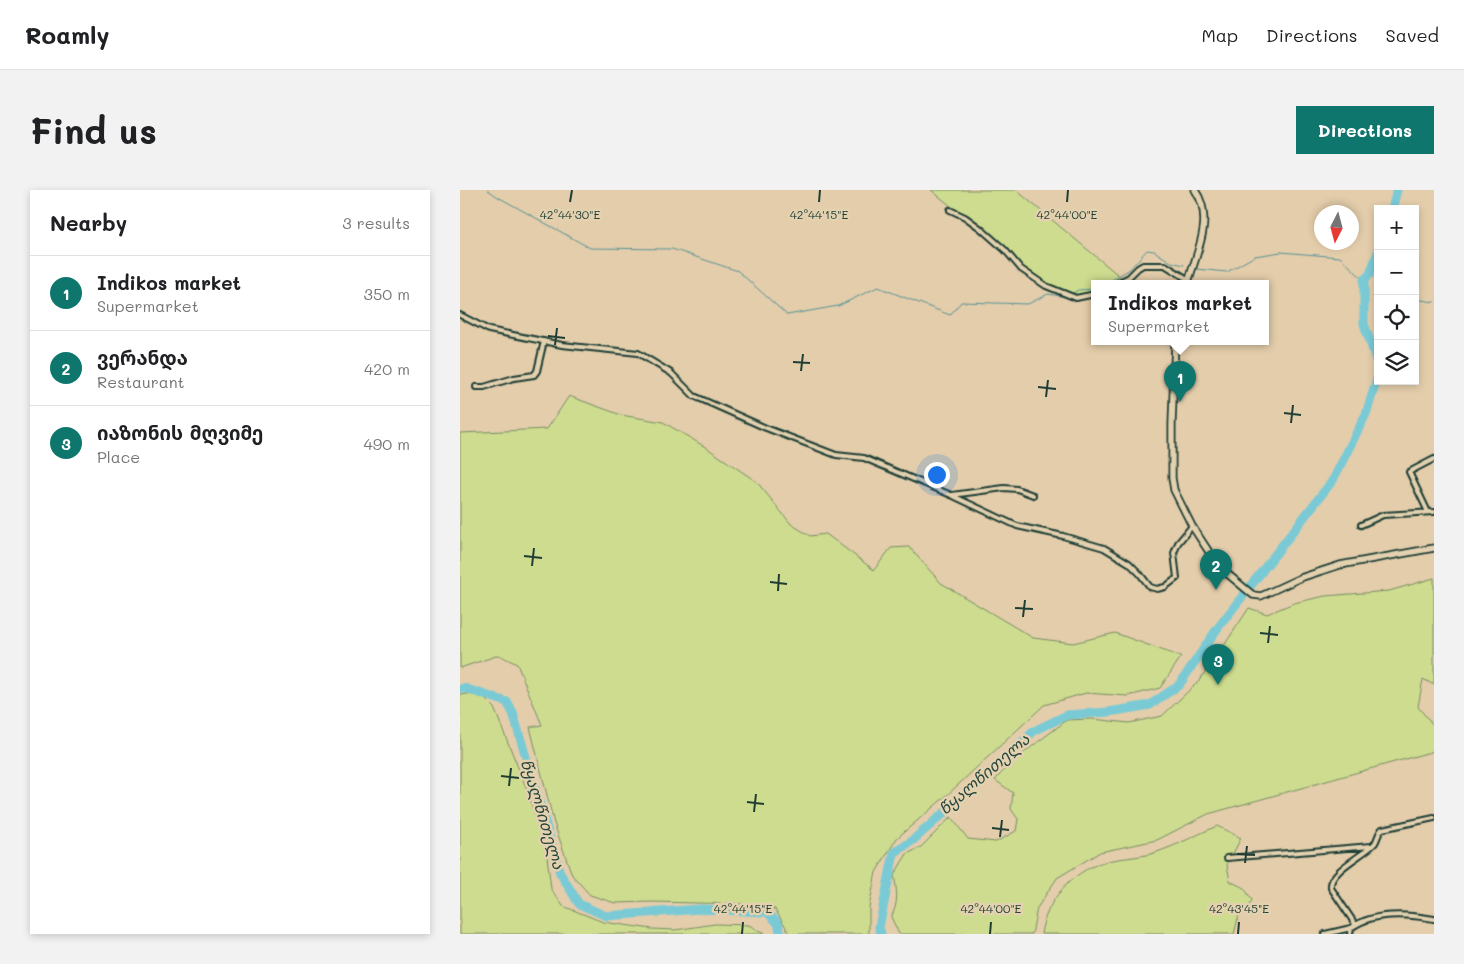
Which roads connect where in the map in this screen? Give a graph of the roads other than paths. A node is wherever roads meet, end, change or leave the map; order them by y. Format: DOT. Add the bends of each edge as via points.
graph roads {
  1 [pos="1196,190"];
  2 [pos="950,210"];
  3 [pos="1123,280"];
  4 [pos="1186,280"];
  5 [pos="1188,280"];
  6 [pos="1091,295"];
  7 [pos="460,315"];
  8 [pos="544,341"];
  9 [pos="1174,345"];
  10 [pos="476,386"];
  11 [pos="1434,459"];
  12 [pos="951,495"];
  13 [pos="1033,495"];
  14 [pos="1428,512"];
  15 [pos="1434,512"];
  16 [pos="1360,525"];
  17 [pos="1192,526"];
  18 [pos="1434,548"];
  19 [pos="1434,818"];
  20 [pos="1371,846"];
  21 [pos="1227,858"];
  22 [pos="1434,919"];
  23 [pos="1355,924"];
  24 [pos="1351,928"];
  25 [pos="1325,934"];
  26 [pos="1350,934"];
  1 -- 5 [label="main road" via="1204,212 1204,225"];
  2 -- 6 [label="street" via="980,228 1021,269 1046,286 1076,298"];
  3 -- 4 [label="street" via="1143,265 1165,266"];
  7 -- 8 [label="street" via="489,330"];
  8 -- 10 [label="street" via="534,376"];
  8 -- 12 [label="street" via="638,353 671,373 694,396 836,456 864,458"];
  9 -- 17 [label="main road" via="1172,478 1174,490"];
  11 -- 14 [label="street" via="1409,472"];
  12 -- 13 [label="street" via="1004,488"];
  12 -- 17 [label="street" via="1017,526 1113,552 1134,568 1153,589 1165,587 1177,578 1174,553"];
  14 -- 15 [label="street"];
  14 -- 16 [label="street" via="1383,515"];
  17 -- 18 [label="main road" via="1213,558 1233,579 1253,595 1261,596 1309,574 1340,565"];
  19 -- 20 [label="street" via="1382,829"];
  20 -- 21 [label="street"];
  20 -- 23 [label="street" via="1330,883"];
  22 -- 23 [label="street" via="1411,915 1379,916"];
  23 -- 24 [label="street"];
  24 -- 25 [label="street"];
  24 -- 26 [label="street"];
}
